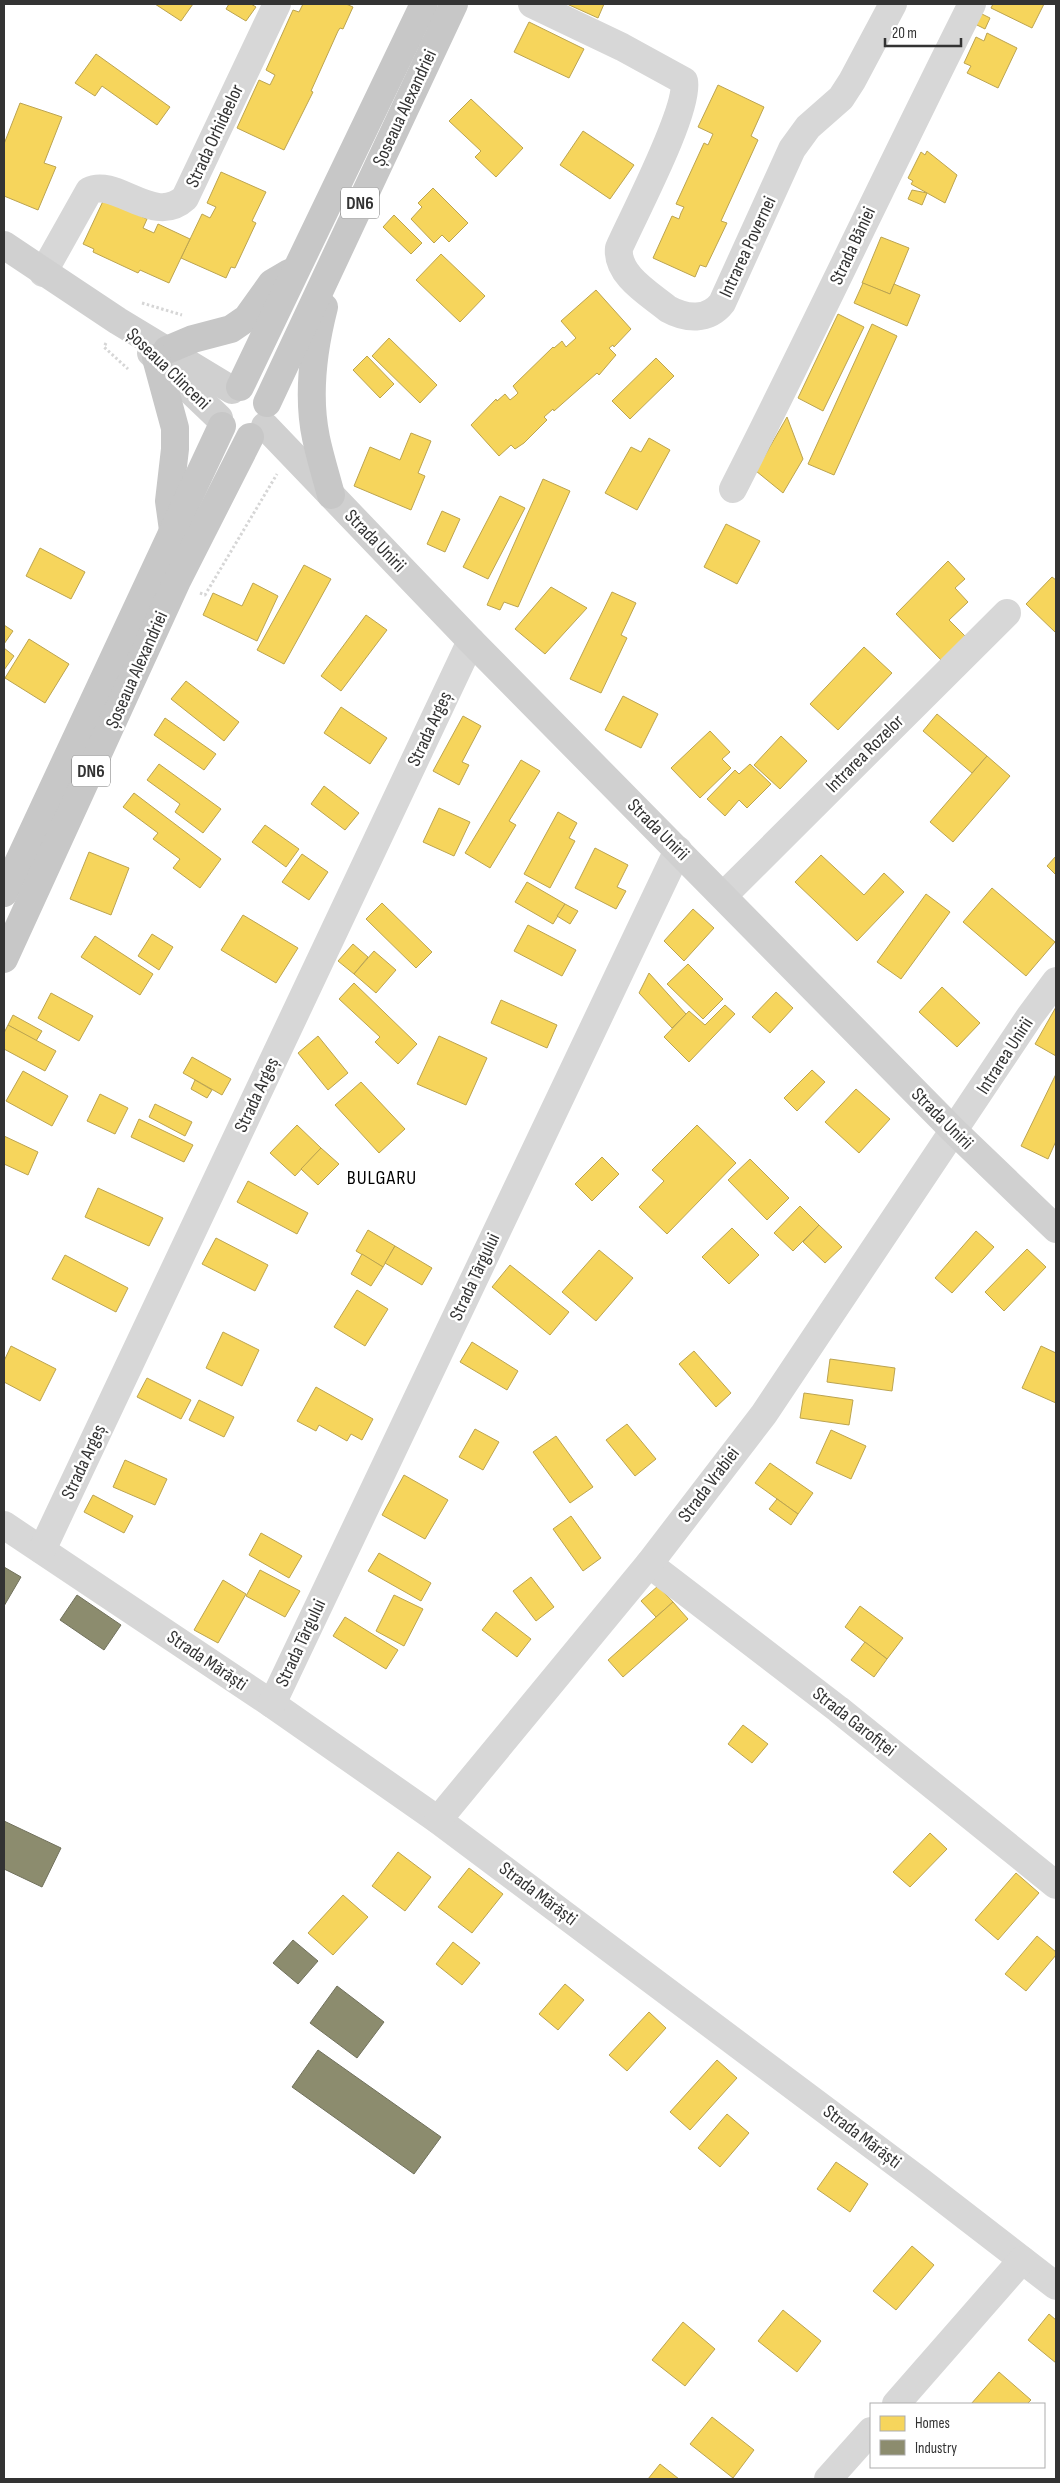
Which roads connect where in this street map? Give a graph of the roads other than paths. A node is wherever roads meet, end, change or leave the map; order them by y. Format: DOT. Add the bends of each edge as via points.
graph roads {
  1 [pos="276,4"];
  2 [pos="424,4"];
  3 [pos="454,4"];
  4 [pos="532,4"];
  5 [pos="893,4"];
  6 [pos="972,4"];
  7 [pos="4,245"];
  8 [pos="336,255"];
  9 [pos="299,266"];
  10 [pos="43,273"];
  11 [pos="162,354"];
  12 [pos="236,389"];
  13 [pos="221,422"];
  14 [pos="261,422"];
  15 [pos="733,489"];
  16 [pos="331,495"];
  17 [pos="173,530"];
  18 [pos="1007,613"];
  19 [pos="471,641"];
  20 [pos="678,850"];
  21 [pos="4,893"];
  22 [pos="723,896"];
  23 [pos="4,959"];
  24 [pos="1056,981"];
  25 [pos="954,1131"];
  26 [pos="1056,1229"];
  27 [pos="4,1525"];
  28 [pos="42,1550"];
  29 [pos="649,1564"];
  30 [pos="272,1704"];
  31 [pos="438,1820"];
  32 [pos="1056,1885"];
  33 [pos="1022,2260"];
  34 [pos="1056,2286"];
  35 [pos="897,2403"];
  36 [pos="870,2432"];
  37 [pos="828,2479"];
  1 -- 10 [label="street, Strada Orhideelor" via="185,198 163,208 100,188 90,191"];
  2 -- 9 [label="highway, Șoseaua Alexandriei / DN6"];
  3 -- 8 [label="highway, Șoseaua Alexandriei / DN6"];
  4 -- 5 [label="street, Intrarea Povernei" via="684,81 685,96 673,129 618,255 622,267 668,309 695,317 712,313 722,303 792,149 808,127 841,98"];
  6 -- 15 [label="street, Strada Băniei"];
  7 -- 10 [label="main road, Șoseaua Clinceni"];
  8 -- 14 [label="highway, Șoseaua Alexandriei / DN6"];
  8 -- 16 [label="highway" via="315,350 311,396 316,438"];
  9 -- 11 [label="highway" via="272,283 247,318 231,329 193,339"];
  9 -- 12 [label="highway, Șoseaua Alexandriei / DN6"];
  10 -- 11 [label="main road, Șoseaua Clinceni" via="118,321"];
  11 -- 12 [label="main road, Șoseaua Clinceni"];
  11 -- 13 [label="main road, Șoseaua Clinceni"];
  11 -- 17 [label="highway" via="175,428 169,502"];
  12 -- 13 [label="highway, DN6" via="220,404"];
  12 -- 14 [label="highway" via="247,387 260,392"];
  13 -- 14 [label="highway" via="234,436"];
  13 -- 17 [label="highway, Șoseaua Alexandriei / DN6"];
  14 -- 16 [label="main road, Strada Unirii"];
  14 -- 23 [label="highway, Șoseaua Alexandriei / DN6" via="177,582"];
  16 -- 19 [label="main road, Strada Unirii"];
  17 -- 21 [label="highway, Șoseaua Alexandriei / DN6"];
  18 -- 22 [label="street, Intrarea Rozelor"];
  19 -- 20 [label="main road, Strada Unirii"];
  19 -- 28 [label="street, Strada Argeș"];
  20 -- 22 [label="main road, Strada Unirii"];
  20 -- 30 [label="street, Strada Târgului"];
  22 -- 25 [label="main road, Strada Unirii"];
  24 -- 25 [label="street, Intrarea Unirii"];
  25 -- 26 [label="main road, Strada Unirii"];
  25 -- 29 [label="street, Strada Vrabiei" via="764,1414"];
  27 -- 28 [label="street, Strada Mărăști"];
  28 -- 30 [label="street, Strada Mărăști"];
  29 -- 31 [label="street, Strada Vrabiei"];
  29 -- 32 [label="street, Strada Garofiței" via="838,1708"];
  30 -- 31 [label="street, Strada Mărăști"];
  31 -- 33 [label="street, Strada Mărăști"];
  33 -- 34 [label="street, Strada Mărăști"];
  33 -- 35 [label="street"];
  36 -- 37 [label="street"];
}
